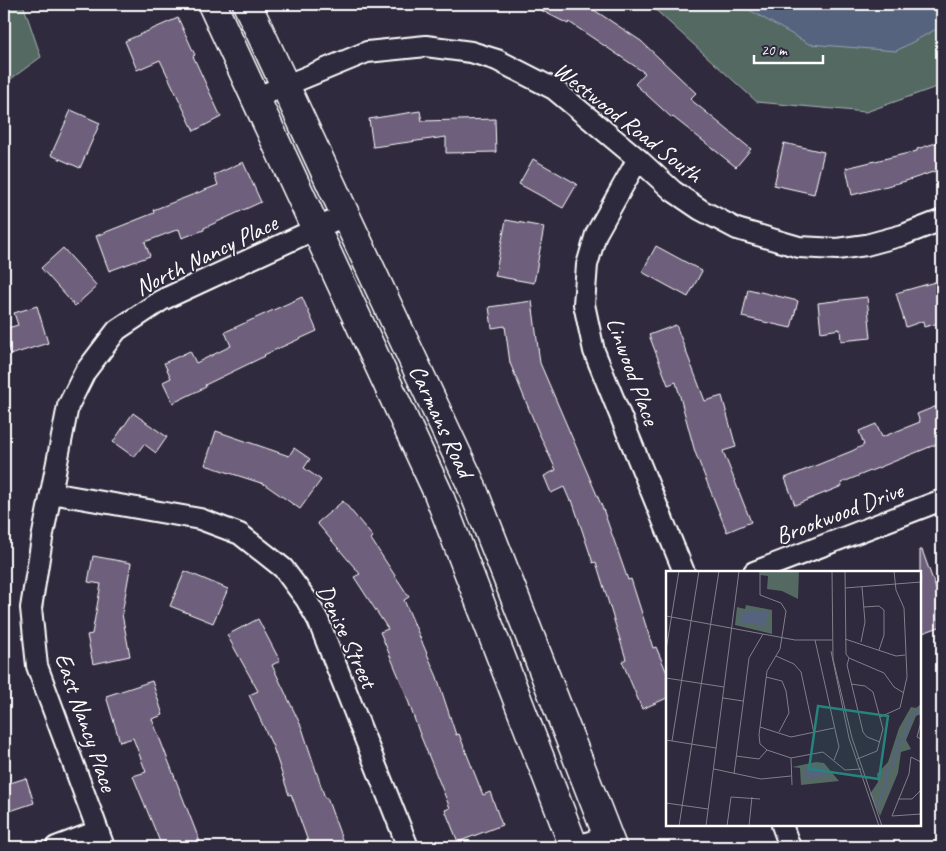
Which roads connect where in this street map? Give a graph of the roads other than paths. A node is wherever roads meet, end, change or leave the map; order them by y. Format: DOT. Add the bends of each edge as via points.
graph roads {
  1 [pos="212,4"];
  2 [pos="247,4"];
  3 [pos="285,86"];
  4 [pos="255,98"];
  5 [pos="638,159"];
  6 [pos="346,216"];
  7 [pos="942,220"];
  8 [pos="316,229"];
  9 [pos="51,493"];
  10 [pos="942,500"];
  11 [pos="684,571"];
  12 [pos="757,571"];
  13 [pos="782,826"];
  14 [pos="101,839"];
  15 [pos="610,841"];
  16 [pos="56,847"];
  17 [pos="408,847"];
  18 [pos="575,847"];
  19 [pos="790,847"];
  1 -- 4 [label="street, Carmans Road"];
  2 -- 3 [label="street, Carmans Road"];
  3 -- 4 [label="street, Westwood Road South"];
  3 -- 5 [label="street, Westwood Road South" via="367,52 426,46 471,52 497,60 554,89"];
  3 -- 6 [label="street, Carmans Road"];
  4 -- 8 [label="street, Carmans Road"];
  5 -- 7 [label="street, Westwood Road South" via="673,191 701,210 737,229 799,246 837,249 866,245"];
  5 -- 11 [label="street, Linwood Place" via="596,234 587,266 584,304 594,351"];
  6 -- 8 [label="street, North Nancy Place"];
  6 -- 15 [label="street, Carmans Road" via="470,482"];
  8 -- 9 [label="street, North Nancy Place" via="162,300 117,330 85,372 68,406"];
  8 -- 18 [label="street, Carmans Road" via="438,493"];
  9 -- 14 [label="street, East Nancy Place" via="31,608 37,666"];
  9 -- 17 [label="street, Denise Street" via="200,519 240,534 283,568 318,620"];
  10 -- 12 [label="street, Brookwood Drive"];
  13 -- 19 [label="street"];
  14 -- 16 [label="street"];
  15 -- 18 [label="street"];
}
